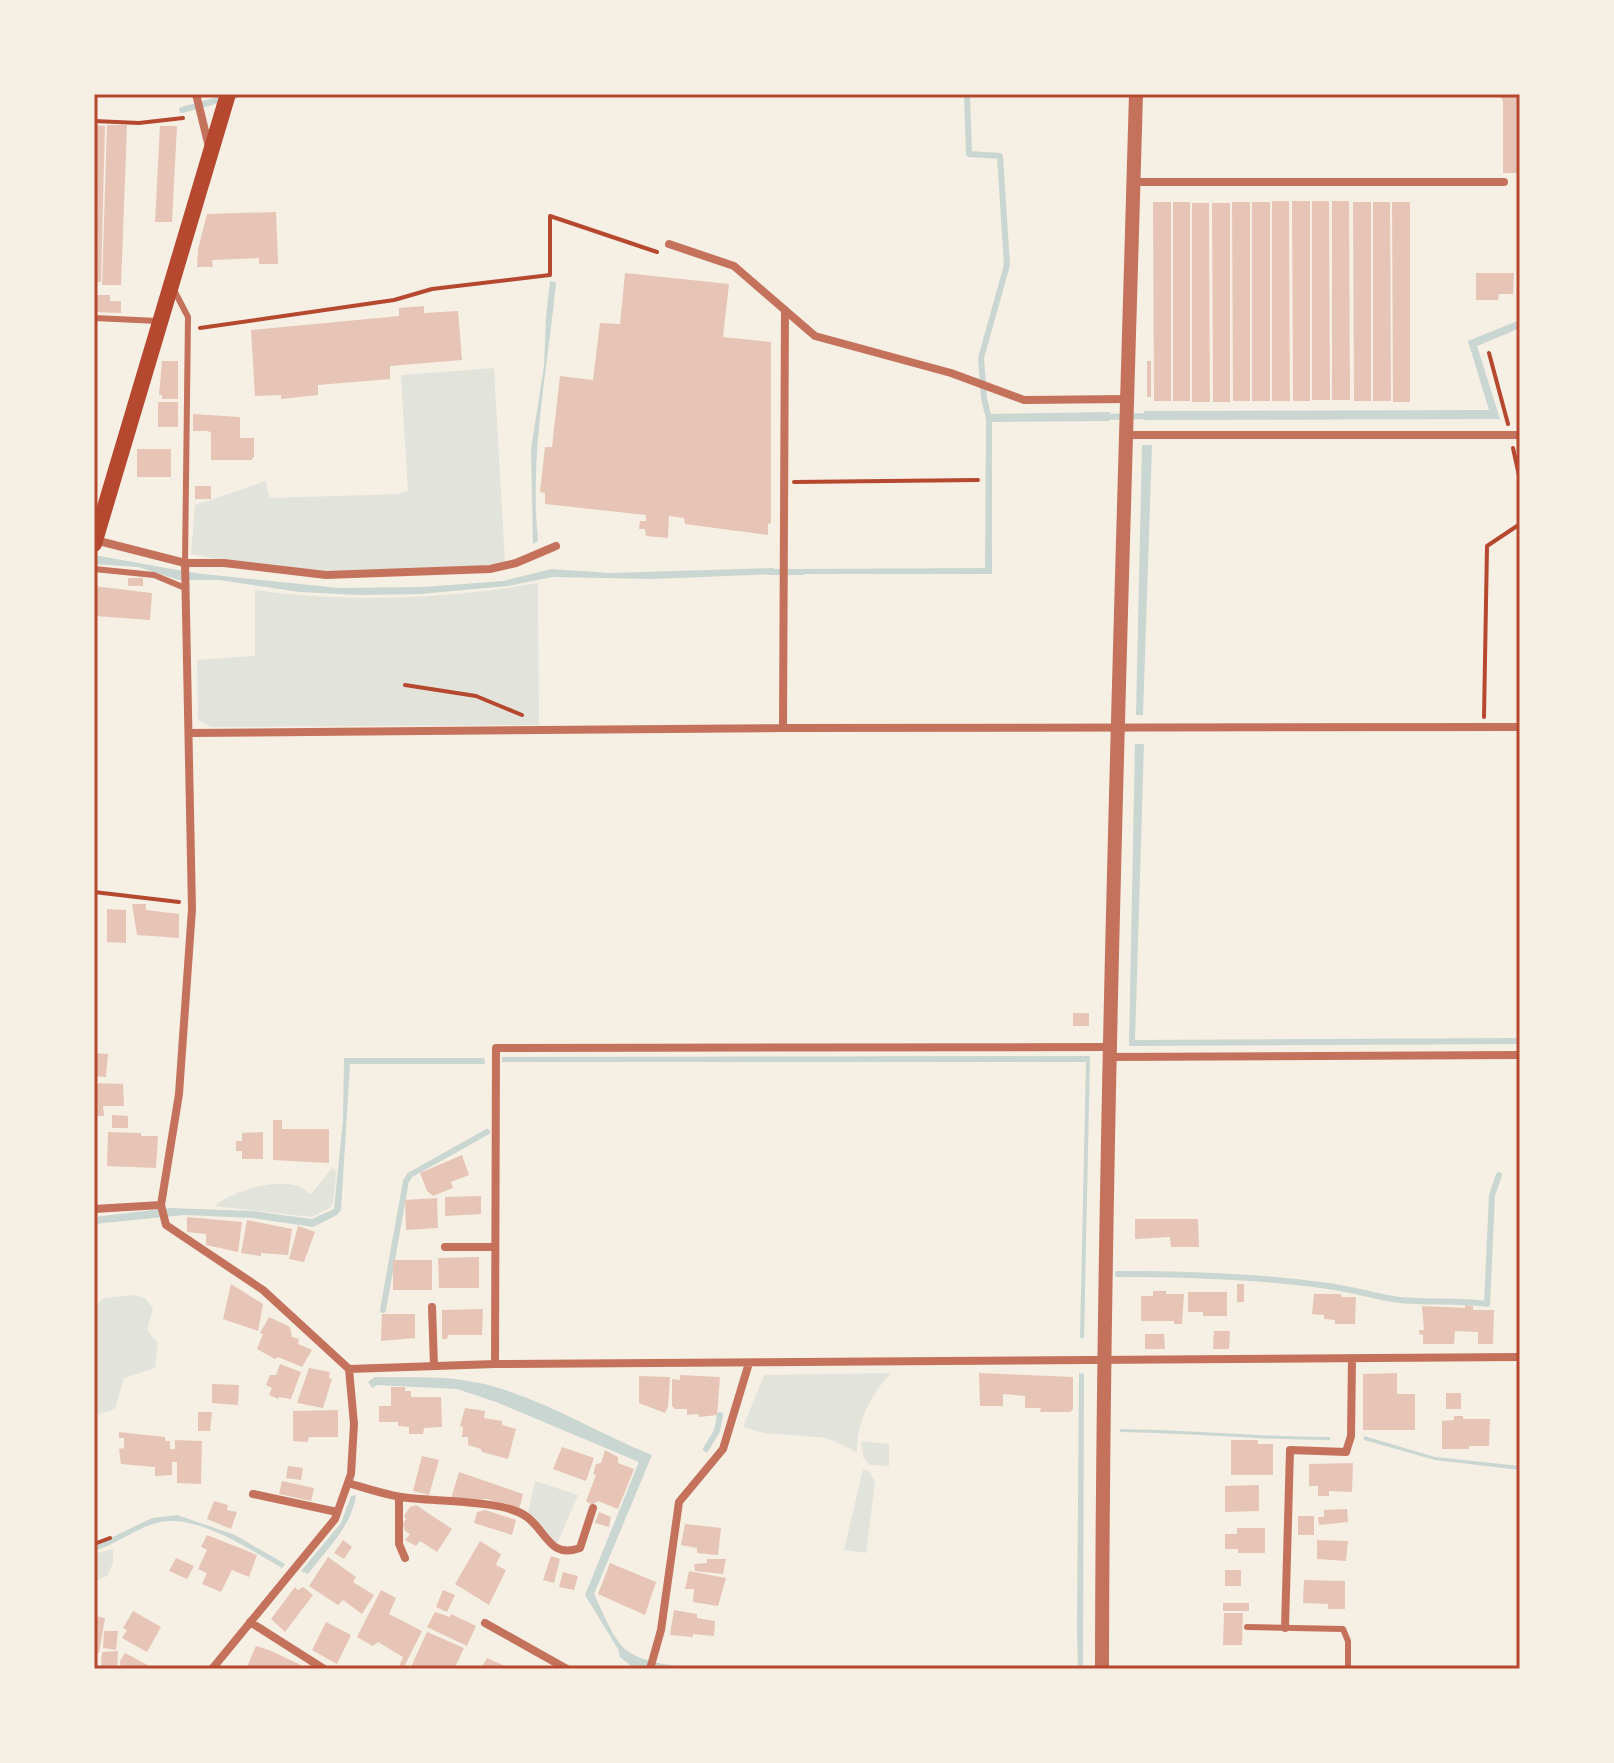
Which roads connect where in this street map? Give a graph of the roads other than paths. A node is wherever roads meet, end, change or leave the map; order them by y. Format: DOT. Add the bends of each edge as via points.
graph roads {
  1 [pos="196,94"];
  2 [pos="228,94"];
  3 [pos="1136,94"];
  4 [pos="211,152"];
  5 [pos="1133,182"];
  6 [pos="1504,182"];
  7 [pos="673,246"];
  8 [pos="171,284"];
  9 [pos="785,310"];
  10 [pos="94,318"];
  11 [pos="160,321"];
  12 [pos="1127,399"];
  13 [pos="1126,435"];
  14 [pos="1520,435"];
  15 [pos="95,542"];
  16 [pos="556,546"];
  17 [pos="185,563"];
  18 [pos="94,569"];
  19 [pos="185,588"];
  20 [pos="1520,727"];
  21 [pos="783,728"];
  22 [pos="1118,729"];
  23 [pos="190,733"];
  24 [pos="1109,1052"];
  25 [pos="1520,1055"];
  26 [pos="161,1205"];
  27 [pos="94,1209"];
  28 [pos="445,1247"];
  29 [pos="495,1247"];
  30 [pos="432,1307"];
  31 [pos="1520,1357"];
  32 [pos="1352,1358"];
  33 [pos="1103,1360"];
  34 [pos="749,1363"];
  35 [pos="495,1364"];
  36 [pos="434,1366"];
  37 [pos="349,1369"];
  38 [pos="348,1483"];
  39 [pos="253,1494"];
  40 [pos="399,1497"];
  41 [pos="593,1508"];
  42 [pos="337,1512"];
  43 [pos="405,1558"];
  44 [pos="250,1622"];
  45 [pos="485,1623"];
  46 [pos="1247,1627"];
  47 [pos="1285,1628"];
  48 [pos="212,1669"];
  49 [pos="324,1669"];
  50 [pos="567,1669"];
  51 [pos="650,1669"];
  52 [pos="1102,1669"];
  53 [pos="1348,1669"];
  1 -- 4 [label="street"];
  2 -- 4 [label="main road"];
  3 -- 5 [label="street"];
  4 -- 8 [label="main road"];
  5 -- 6 [label="street"];
  5 -- 12 [label="street"];
  7 -- 9 [label="street" via="734,266"];
  8 -- 11 [label="main road"];
  8 -- 17 [label="lane" via="188,317"];
  9 -- 12 [label="street" via="815,336 951,373 1024,400"];
  9 -- 21 [label="street"];
  10 -- 11 [label="lane"];
  11 -- 15 [label="main road"];
  12 -- 13 [label="street"];
  13 -- 14 [label="street"];
  13 -- 22 [label="street"];
  15 -- 17 [label="street"];
  16 -- 17 [label="street" via="490,569 425,573 326,575"];
  17 -- 19 [label="street"];
  18 -- 19 [label="lane" via="154,575"];
  19 -- 23 [label="street"];
  20 -- 22 [label="street"];
  21 -- 22 [label="street"];
  21 -- 23 [label="street"];
  22 -- 24 [label="street"];
  23 -- 26 [label="street" via="192,903 179,1094"];
  24 -- 25 [label="street"];
  24 -- 29 [label="street" via="496,1048"];
  24 -- 33 [label="street"];
  26 -- 27 [label="street"];
  26 -- 37 [label="street" via="166,1225 263,1290"];
  28 -- 29 [label="street"];
  29 -- 35 [label="street"];
  30 -- 36 [label="street"];
  31 -- 32 [label="street"];
  32 -- 33 [label="street"];
  32 -- 47 [label="street" via="1346,1452 1290,1450"];
  33 -- 34 [label="street"];
  33 -- 52 [label="street"];
  34 -- 35 [label="street"];
  34 -- 51 [label="street" via="723,1449 679,1502 661,1630"];
  35 -- 36 [label="street"];
  36 -- 37 [label="street"];
  37 -- 38 [label="street" via="354,1424"];
  38 -- 40 [label="street"];
  38 -- 42 [label="street"];
  39 -- 42 [label="street"];
  40 -- 41 [label="street" via="487,1503 526,1515 556,1549 569,1552 580,1548"];
  40 -- 43 [label="street" via="399,1544"];
  42 -- 44 [label="street"];
  44 -- 48 [label="street"];
  44 -- 49 [label="street"];
  45 -- 50 [label="street"];
  46 -- 47 [label="lane"];
  47 -- 53 [label="lane" via="1343,1629"];
}
